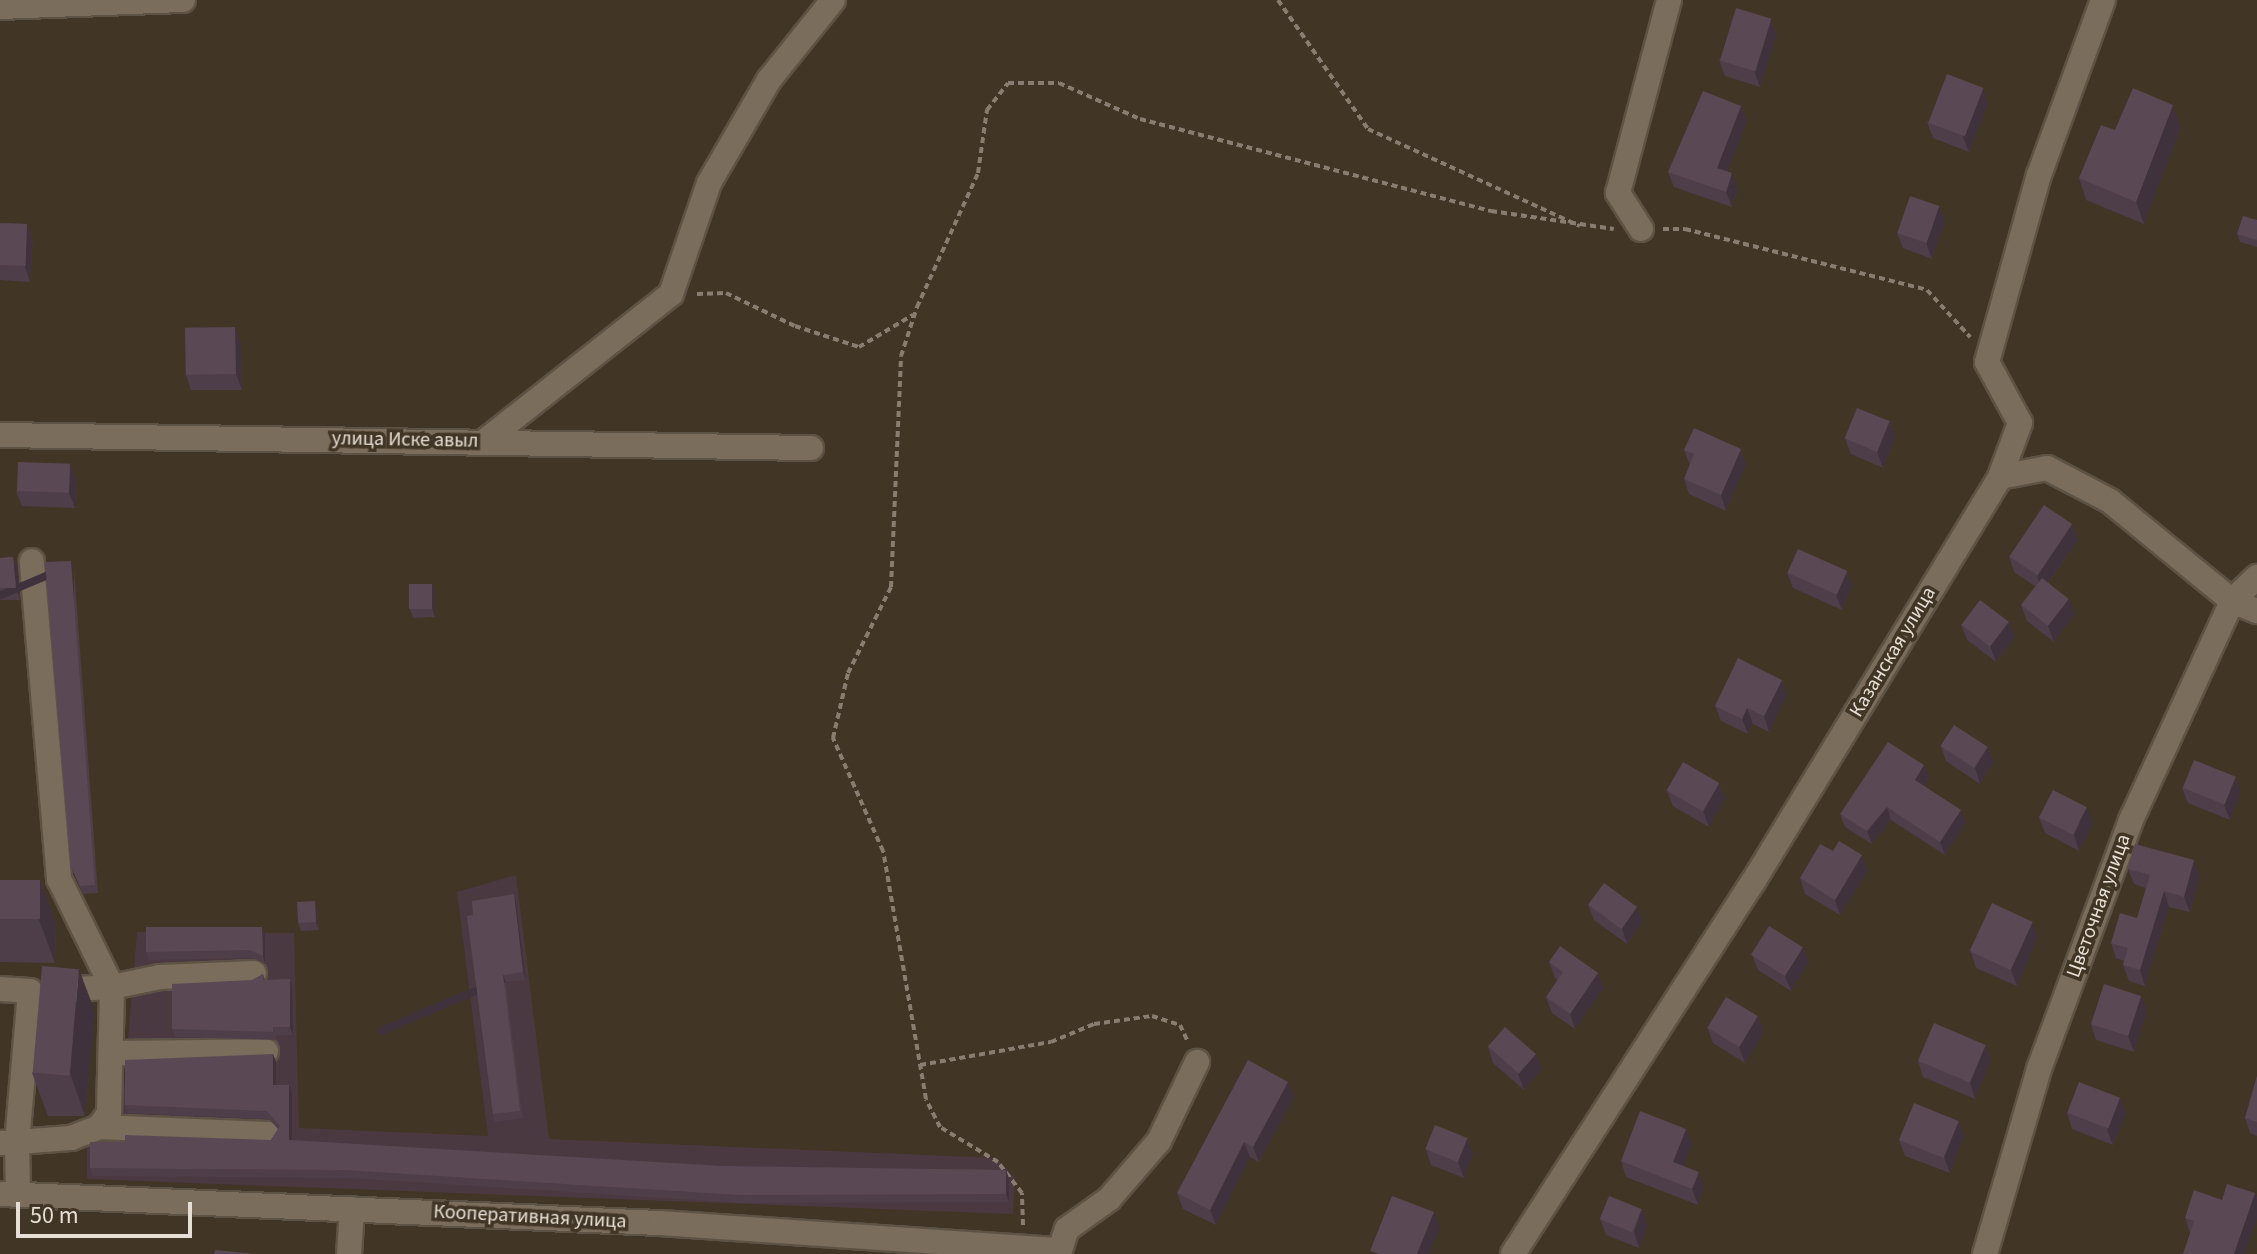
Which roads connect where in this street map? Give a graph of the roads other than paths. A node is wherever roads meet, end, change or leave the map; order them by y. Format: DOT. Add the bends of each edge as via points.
graph roads {
  1 [pos="183,0"];
  2 [pos="833,0"];
  3 [pos="1669,0"];
  4 [pos="2103,0"];
  5 [pos="0,7"];
  6 [pos="1641,229"];
  7 [pos="0,435"];
  8 [pos="485,441"];
  9 [pos="811,448"];
  10 [pos="2000,477"];
  11 [pos="32,561"];
  12 [pos="2257,577"];
  13 [pos="2232,601"];
  14 [pos="2257,611"];
  15 [pos="254,973"];
  16 [pos="112,987"];
  17 [pos="0,989"];
  18 [pos="30,991"];
  19 [pos="266,1051"];
  20 [pos="113,1053"];
  21 [pos="1197,1062"];
  22 [pos="99,1127"];
  23 [pos="268,1134"];
  24 [pos="8,1142"];
  25 [pos="9,1194"];
  26 [pos="352,1209"];
  27 [pos="910,1247"];
  28 [pos="1064,1253"];
  29 [pos="349,1254"];
  30 [pos="1513,1254"];
  31 [pos="1985,1254"];
  1 -- 5 [label="street"];
  2 -- 8 [label="street" via="769,80 709,183 671,294"];
  3 -- 6 [label="street" via="1618,193"];
  4 -- 10 [label="street, Казанская улица" via="2039,175 1987,362 2020,423"];
  7 -- 8 [label="street, улица Иске авыл"];
  8 -- 9 [label="street, улица Иске авыл"];
  10 -- 13 [label="street" via="2047,468 2110,501"];
  10 -- 30 [label="street, Казанская улица" via="1753,882"];
  11 -- 16 [label="street" via="59,879"];
  12 -- 13 [label="street, Цветочная улица"];
  13 -- 14 [label="street"];
  13 -- 31 [label="street, Цветочная улица" via="2125,834 2039,1069"];
  15 -- 16 [label="street" via="160,977"];
  16 -- 18 [label="street"];
  16 -- 20 [label="street"];
  17 -- 18 [label="street"];
  18 -- 24 [label="street"];
  19 -- 20 [label="street"];
  20 -- 22 [label="street" via="109,1113"];
  21 -- 28 [label="street" via="1159,1141 1109,1199 1067,1229"];
  22 -- 23 [label="street"];
  22 -- 24 [label="street" via="71,1138"];
  24 -- 25 [label="street"];
  25 -- 26 [label="street, Кооперативная улица"];
  26 -- 27 [label="street, Кооперативная улица"];
  26 -- 29 [label="street"];
  27 -- 28 [label="street, Кооперативная улица" via="1023,1247"];
}
